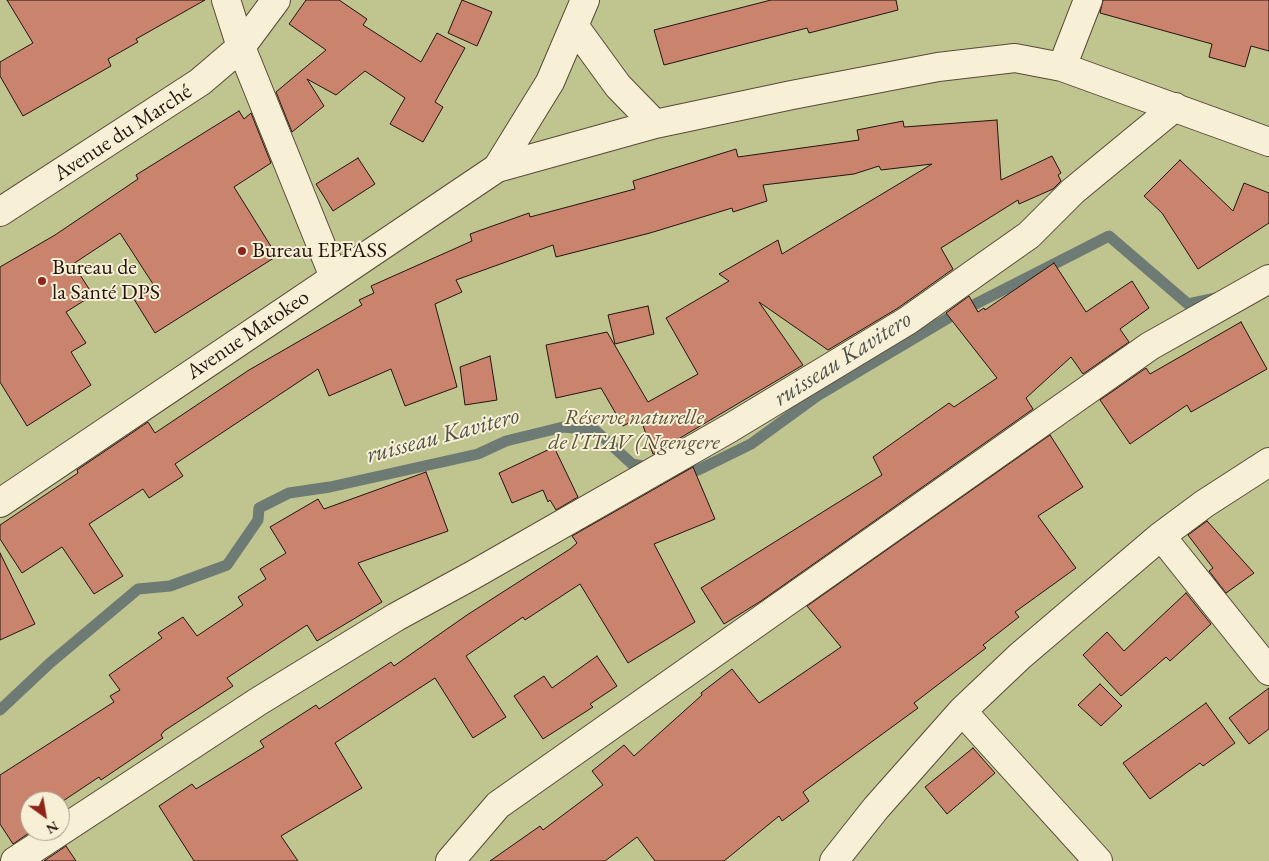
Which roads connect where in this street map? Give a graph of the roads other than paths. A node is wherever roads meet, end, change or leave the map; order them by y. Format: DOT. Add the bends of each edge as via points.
graph roads {
  1 [pos="226,0"];
  2 [pos="276,0"];
  3 [pos="585,0"];
  4 [pos="1088,0"];
  5 [pos="575,27"];
  6 [pos="241,47"];
  7 [pos="1062,67"];
  8 [pos="1175,107"];
  9 [pos="655,124"];
  10 [pos="1269,142"];
  11 [pos="497,168"];
  12 [pos="0,212"];
  13 [pos="334,277"];
  14 [pos="1269,279"];
  15 [pos="1269,462"];
  16 [pos="0,503"];
  17 [pos="1161,536"];
  18 [pos="1269,671"];
  19 [pos="962,711"];
  20 [pos="15,861"];
  21 [pos="450,861"];
  22 [pos="834,861"];
  23 [pos="1098,861"];
  1 -- 6 [label="street"];
  2 -- 6 [label="street, Avenue du Marché"];
  3 -- 5 [label="street"];
  4 -- 7 [label="street"];
  5 -- 9 [label="street" via="618,86"];
  5 -- 11 [label="street" via="550,82"];
  6 -- 12 [label="street, Avenue du Marché" via="200,82"];
  6 -- 13 [label="street"];
  7 -- 8 [label="street"];
  7 -- 9 [label="street" via="1015,58 938,66"];
  8 -- 10 [label="street"];
  8 -- 20 [label="street" via="1073,191 1029,235 907,321 730,428 396,616 259,701"];
  9 -- 11 [label="street"];
  11 -- 13 [label="street, Avenue Matokeo"];
  13 -- 16 [label="street, Avenue Matokeo"];
  14 -- 21 [label="street" via="1150,346 498,805"];
  15 -- 17 [label="street"];
  17 -- 18 [label="street"];
  17 -- 19 [label="street"];
  19 -- 22 [label="street"];
  19 -- 23 [label="street"];
}
